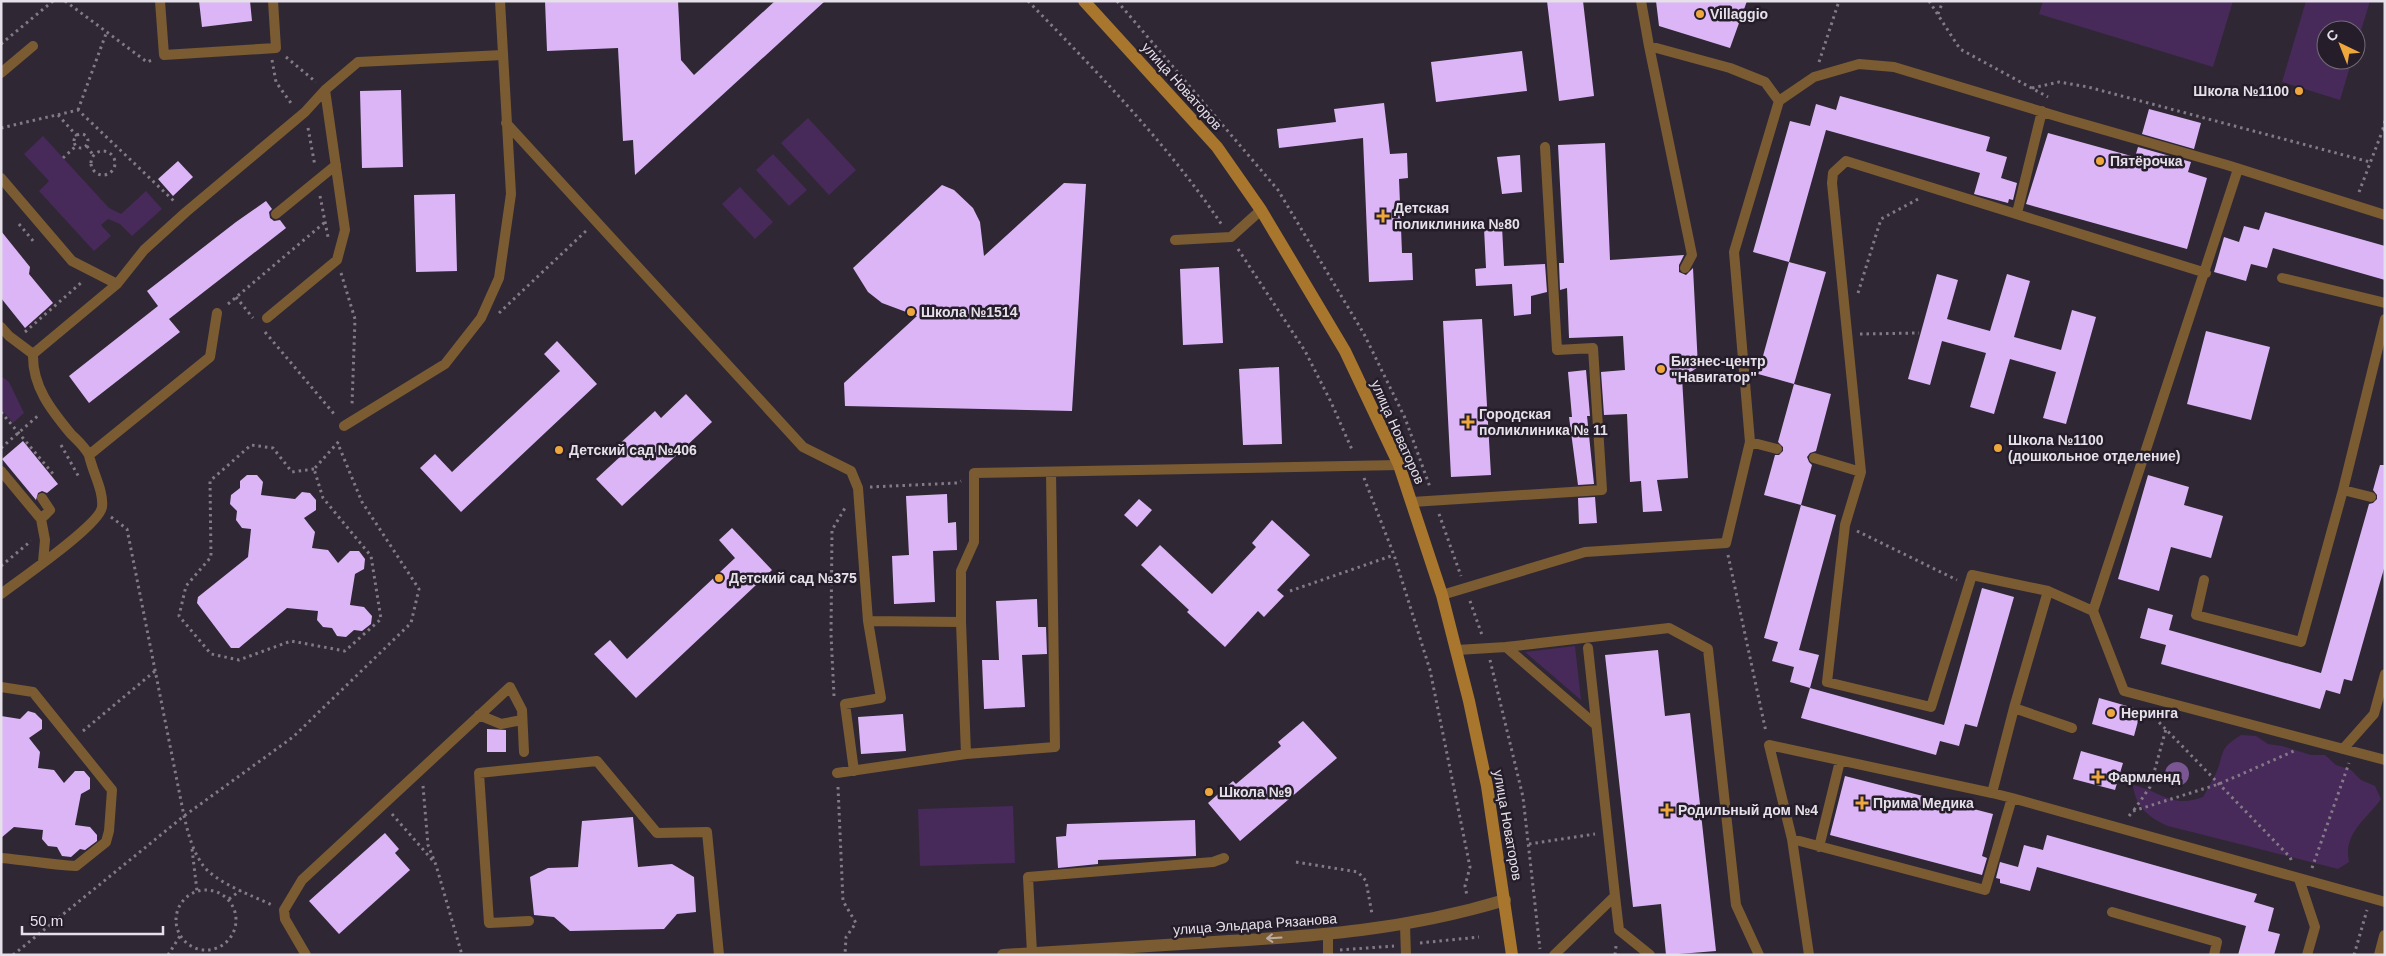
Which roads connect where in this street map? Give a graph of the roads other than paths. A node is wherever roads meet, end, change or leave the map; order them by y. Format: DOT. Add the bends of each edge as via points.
graph roads {
  1 [pos="160,1"];
  2 [pos="273,1"];
  3 [pos="500,1"];
  4 [pos="1084,1"];
  5 [pos="1641,1"];
  6 [pos="33,46"];
  7 [pos="1648,46"];
  8 [pos="502,55"];
  9 [pos="1,73"];
  10 [pos="325,90"];
  11 [pos="1779,101"];
  12 [pos="2042,111"];
  13 [pos="506,123"];
  14 [pos="1545,146"];
  15 [pos="336,165"];
  16 [pos="2238,169"];
  17 [pos="1,178"];
  18 [pos="1261,210"];
  19 [pos="2017,213"];
  20 [pos="276,214"];
  21 [pos="2385,215"];
  22 [pos="1175,240"];
  23 [pos="1685,268"];
  24 [pos="2206,273"];
  25 [pos="2282,278"];
  26 [pos="117,284"];
  27 [pos="2385,303"];
  28 [pos="217,312"];
  29 [pos="2385,319"];
  30 [pos="264,323"];
  31 [pos="1,327"];
  32 [pos="33,354"];
  33 [pos="344,426"];
  34 [pos="1750,442"];
  35 [pos="1777,448"];
  36 [pos="88,455"];
  37 [pos="1814,458"];
  38 [pos="1399,465"];
  39 [pos="1,471"];
  40 [pos="1051,472"];
  41 [pos="1861,472"];
  42 [pos="2343,490"];
  43 [pos="2371,497"];
  44 [pos="42,498"];
  45 [pos="1412,502"];
  46 [pos="41,519"];
  47 [pos="43,562"];
  48 [pos="2204,580"];
  49 [pos="2048,592"];
  50 [pos="1,594"];
  51 [pos="1442,595"];
  52 [pos="2094,611"];
  53 [pos="868,621"];
  54 [pos="961,622"];
  55 [pos="1506,647"];
  56 [pos="1588,648"];
  57 [pos="1457,650"];
  58 [pos="2385,674"];
  59 [pos="1,688"];
  60 [pos="2014,708"];
  61 [pos="479,715"];
  62 [pos="522,720"];
  63 [pos="1596,725"];
  64 [pos="2072,728"];
  65 [pos="2348,751"];
  66 [pos="524,752"];
  67 [pos="966,754"];
  68 [pos="2385,760"];
  69 [pos="1840,761"];
  70 [pos="854,771"];
  71 [pos="837,773"];
  72 [pos="1992,793"];
  73 [pos="2012,798"];
  74 [pos="1792,839"];
  75 [pos="1820,847"];
  76 [pos="1,858"];
  77 [pos="1224,858"];
  78 [pos="2304,880"];
  79 [pos="1615,896"];
  80 [pos="1505,900"];
  81 [pos="2385,902"];
  82 [pos="2112,912"];
  83 [pos="529,921"];
  84 [pos="1405,925"];
  85 [pos="1325,935"];
  86 [pos="2385,936"];
  87 [pos="1406,950"];
  88 [pos="1032,953"];
  89 [pos="1328,953"];
  90 [pos="306,955"];
  91 [pos="719,955"];
  92 [pos="1003,955"];
  93 [pos="1512,955"];
  94 [pos="1554,955"];
  95 [pos="1650,955"];
  96 [pos="1759,955"];
  97 [pos="1809,955"];
  98 [pos="2214,955"];
  99 [pos="2307,955"];
  100 [pos="2380,955"];
  1 -- 2 [label="lane" via="164,55 273,48"];
  3 -- 8 [label="lane"];
  4 -- 18 [label="street, улица Новаторов" via="1217,147"];
  5 -- 7 [label="lane"];
  6 -- 9 [label="lane"];
  7 -- 11 [label="lane" via="1730,68 1765,82"];
  7 -- 23 [label="lane" via="1692,255"];
  8 -- 10 [label="lane" via="358,62"];
  8 -- 13 [label="lane"];
  10 -- 15 [label="lane"];
  10 -- 26 [label="lane" via="301,116 144,250"];
  11 -- 12 [label="lane" via="1814,77 1859,64 1894,67"];
  11 -- 34 [label="lane" via="1734,252"];
  12 -- 16 [label="lane"];
  12 -- 19 [label="lane"];
  13 -- 33 [label="lane" via="511,194 499,278 481,318 445,364"];
  13 -- 53 [label="lane" via="804,447 851,471 858,488"];
  14 -- 45 [label="lane" via="1557,350 1593,348 1602,490"];
  15 -- 20 [label="lane"];
  15 -- 30 [label="lane" via="345,230 337,260"];
  16 -- 21 [label="lane"];
  16 -- 24 [label="lane"];
  17 -- 26 [label="lane" via="72,261"];
  18 -- 22 [label="lane" via="1231,237"];
  18 -- 38 [label="street, улица Новаторов" via="1345,351"];
  19 -- 24 [label="lane"];
  19 -- 41 [label="lane" via="1846,160 1833,172"];
  24 -- 52 [label="lane"];
  25 -- 27 [label="lane"];
  26 -- 32 [label="lane"];
  28 -- 36 [label="lane" via="210,357"];
  29 -- 42 [label="lane"];
  31 -- 32 [label="lane"];
  32 -- 36 [label="lane" via="37,384 45,399"];
  34 -- 35 [label="lane"];
  34 -- 51 [label="lane" via="1726,543 1585,552"];
  36 -- 47 [label="lane" via="101,491 102,508 91,525"];
  37 -- 41 [label="lane"];
  38 -- 40 [label="lane"];
  38 -- 45 [label="street, улица Новаторов"];
  39 -- 46 [label="lane"];
  40 -- 54 [label="lane" via="974,473 974,542 961,571"];
  40 -- 67 [label="lane" via="1055,747"];
  41 -- 49 [label="lane" via="1845,525 1827,682 1931,707 1972,575"];
  42 -- 43 [label="lane"];
  42 -- 48 [label="lane" via="2300,642 2196,615"];
  44 -- 46 [label="lane" via="50,510"];
  45 -- 51 [label="street, улица Новаторов"];
  46 -- 47 [label="lane" via="45,540"];
  47 -- 50 [label="lane"];
  49 -- 52 [label="lane"];
  49 -- 60 [label="lane"];
  51 -- 57 [label="street, улица Новаторов"];
  52 -- 65 [label="lane" via="2124,691"];
  53 -- 54 [label="lane"];
  53 -- 70 [label="lane" via="881,698 845,704"];
  54 -- 67 [label="lane"];
  55 -- 57 [label="lane"];
  55 -- 63 [label="lane"];
  55 -- 96 [label="lane" via="1669,628 1708,649 1736,906"];
  56 -- 63 [label="lane"];
  57 -- 80 [label="street, улица Новаторов" via="1487,786"];
  58 -- 65 [label="lane" via="2374,714"];
  59 -- 76 [label="lane" via="33,692 112,790 106,842 76,866"];
  60 -- 64 [label="lane"];
  60 -- 72 [label="lane"];
  61 -- 62 [label="lane" via="501,724"];
  61 -- 62 [label="lane" via="510,687 522,710"];
  61 -- 90 [label="lane" via="302,880 284,910 284,919"];
  62 -- 66 [label="lane"];
  63 -- 79 [label="lane"];
  65 -- 68 [label="lane"];
  67 -- 70 [label="lane"];
  69 -- 72 [label="lane"];
  69 -- 74 [label="lane" via="1769,745"];
  69 -- 75 [label="lane"];
  70 -- 71 [label="lane"];
  72 -- 73 [label="lane"];
  73 -- 75 [label="lane" via="1985,890"];
  73 -- 78 [label="lane"];
  74 -- 75 [label="lane"];
  74 -- 97 [label="lane"];
  77 -- 88 [label="lane" via="1213,862 1028,877"];
  78 -- 81 [label="lane"];
  78 -- 99 [label="lane" via="2315,927"];
  79 -- 94 [label="lane"];
  79 -- 95 [label="lane" via="1619,930"];
  80 -- 84 [label="street, улица Эльдара Рязанова"];
  80 -- 93 [label="street, улица Новаторов"];
  82 -- 98 [label="lane" via="2217,942"];
  83 -- 91 [label="lane" via="489,923 479,773 597,761 657,832 708,832"];
  84 -- 85 [label="street, улица Эльдара Рязанова"];
  84 -- 87 [label="lane"];
  85 -- 88 [label="street, улица Эльдара Рязанова, one-way"];
  85 -- 89 [label="lane"];
  86 -- 100 [label="street"];
  88 -- 92 [label="street, улица Эльдара Рязанова"];
}
